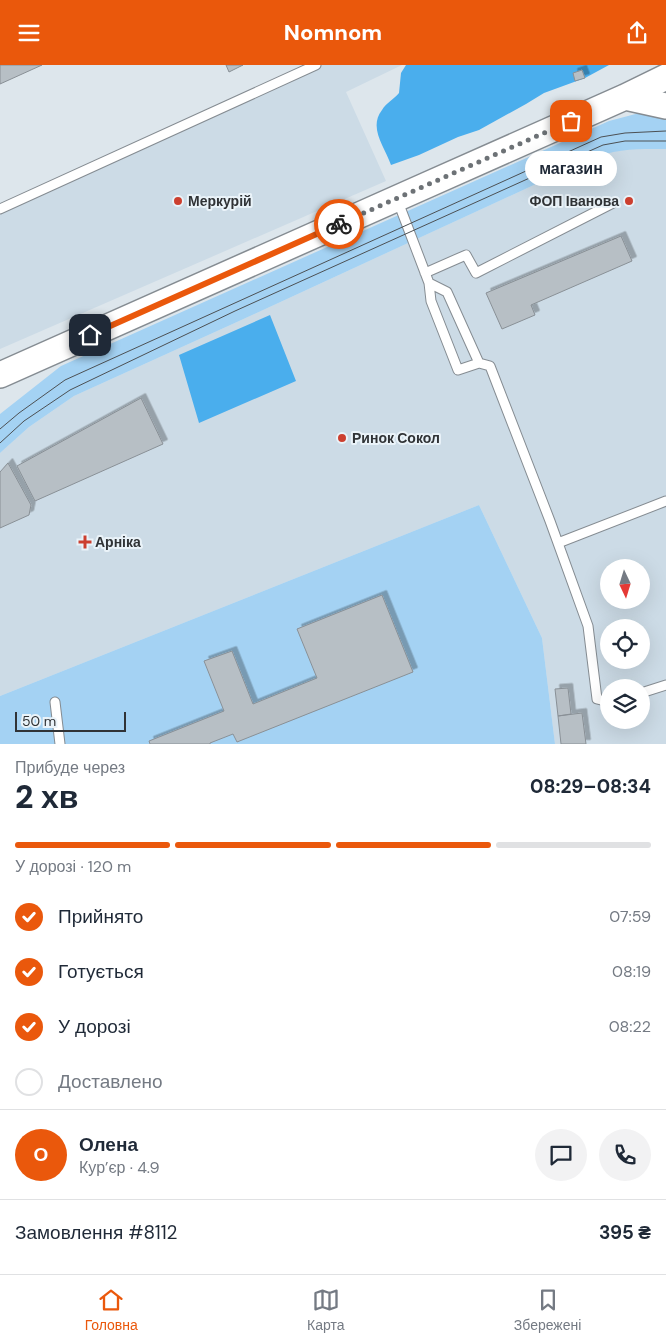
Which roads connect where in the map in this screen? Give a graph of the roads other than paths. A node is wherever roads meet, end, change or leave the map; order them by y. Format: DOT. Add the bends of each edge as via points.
graph roads {
  1 [pos="316,65"];
  2 [pos="666,71"];
  3 [pos="666,77"];
  4 [pos="624,97"];
  5 [pos="666,106"];
  6 [pos="396,199"];
  7 [pos="614,203"];
  8 [pos="0,209"];
  9 [pos="425,273"];
  10 [pos="429,283"];
  11 [pos="479,363"];
  12 [pos="0,375"];
  13 [pos="666,501"];
  14 [pos="558,543"];
  15 [pos="666,685"];
  16 [pos="650,690"];
  17 [pos="600,700"];
  18 [pos="55,702"];
  19 [pos="60,744"];
  1 -- 8 [label="lane"];
  2 -- 4 [label="main road"];
  3 -- 4 [label="main road"];
  4 -- 5 [label="main road"];
  4 -- 6 [label="main road"];
  6 -- 9 [label="lane"];
  6 -- 12 [label="main road"];
  7 -- 9 [label="lane" via="476,273 466,255"];
  9 -- 10 [label="lane"];
  10 -- 11 [label="lane" via="448,292"];
  10 -- 11 [label="lane" via="431,301 458,370"];
  11 -- 14 [label="lane" via="490,366"];
  13 -- 14 [label="lane"];
  14 -- 17 [label="lane" via="588,626 597,699"];
  15 -- 16 [label="lane"];
  18 -- 19 [label="lane"];
}
